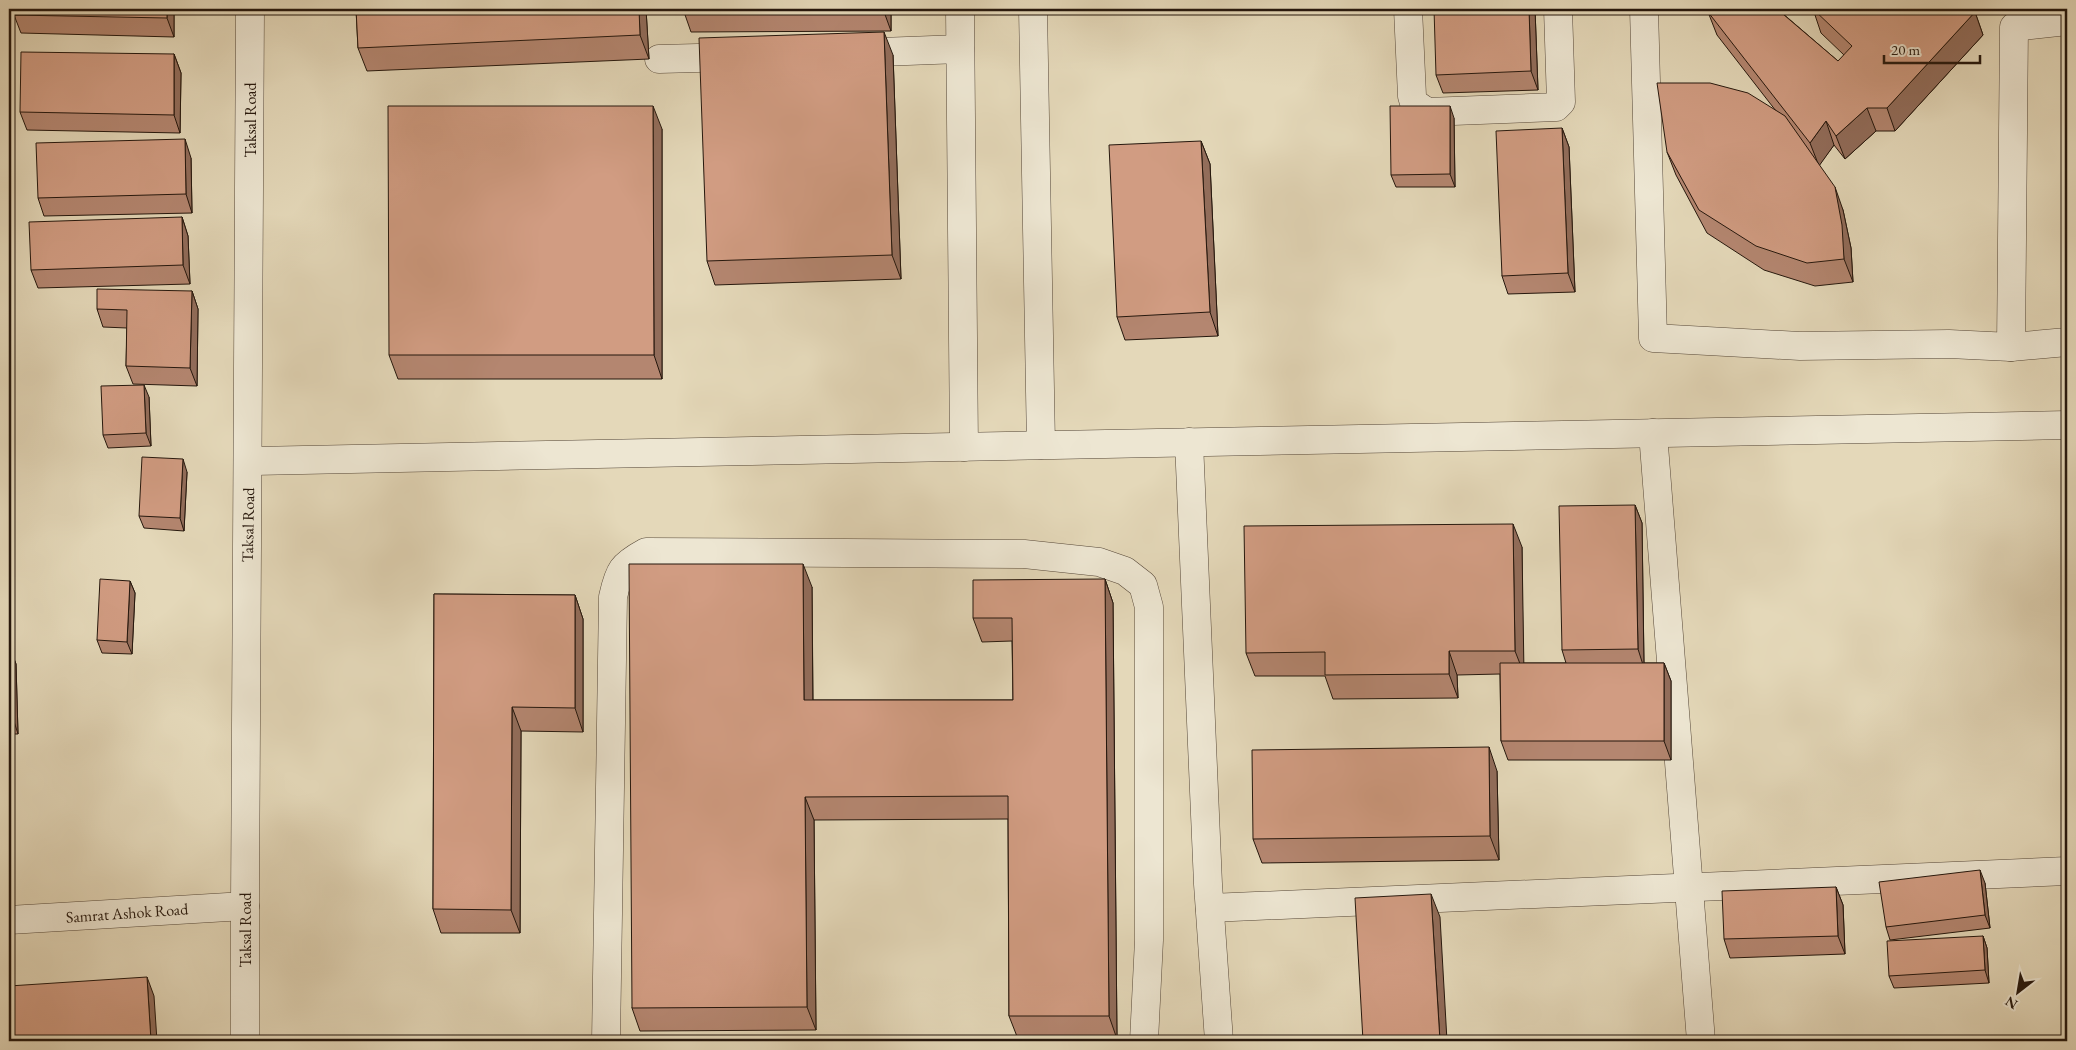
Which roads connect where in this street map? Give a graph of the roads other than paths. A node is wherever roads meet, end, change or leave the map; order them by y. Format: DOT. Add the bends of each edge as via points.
graph roads {
  1 [pos="250,9"];
  2 [pos="960,9"];
  3 [pos="1032,9"];
  4 [pos="1408,9"];
  5 [pos="1558,9"];
  6 [pos="1644,9"];
  7 [pos="2067,21"];
  8 [pos="960,49"];
  9 [pos="834,53"];
  10 [pos="756,56"];
  11 [pos="660,59"];
  12 [pos="2067,342"];
  13 [pos="2011,347"];
  14 [pos="2067,425"];
  15 [pos="1652,433"];
  16 [pos="1189,442"];
  17 [pos="1041,445"];
  18 [pos="964,447"];
  19 [pos="249,461"];
  20 [pos="2067,871"];
  21 [pos="1688,888"];
  22 [pos="244,906"];
  23 [pos="1210,908"];
  24 [pos="9,920"];
  25 [pos="245,1041"];
  26 [pos="606,1041"];
  27 [pos="1144,1041"];
  28 [pos="1219,1041"];
  29 [pos="1701,1041"];
  1 -- 19 [label="street, Taksal Road"];
  2 -- 8 [label="street"];
  3 -- 17 [label="street"];
  4 -- 5 [label="street" via="1412,96 1414,104 1427,112 1560,105"];
  6 -- 13 [label="street" via="1653,338 1800,346 1949,344"];
  7 -- 13 [label="street" via="2014,27"];
  8 -- 9 [label="street"];
  8 -- 18 [label="street"];
  10 -- 11 [label="street"];
  12 -- 13 [label="street"];
  14 -- 15 [label="street"];
  15 -- 16 [label="street"];
  15 -- 21 [label="street"];
  16 -- 17 [label="street"];
  16 -- 23 [label="street"];
  17 -- 18 [label="street"];
  18 -- 19 [label="street"];
  19 -- 22 [label="street, Taksal Road"];
  20 -- 21 [label="street"];
  21 -- 23 [label="street"];
  21 -- 29 [label="street"];
  22 -- 24 [label="street, Samrat Ashok Road"];
  22 -- 25 [label="street, Taksal Road"];
  23 -- 28 [label="street"];
  26 -- 27 [label="street" via="613,597 617,579 628,562 646,552 1024,554 1099,562 1126,571 1143,585 1149,607 1149,940"];
}
